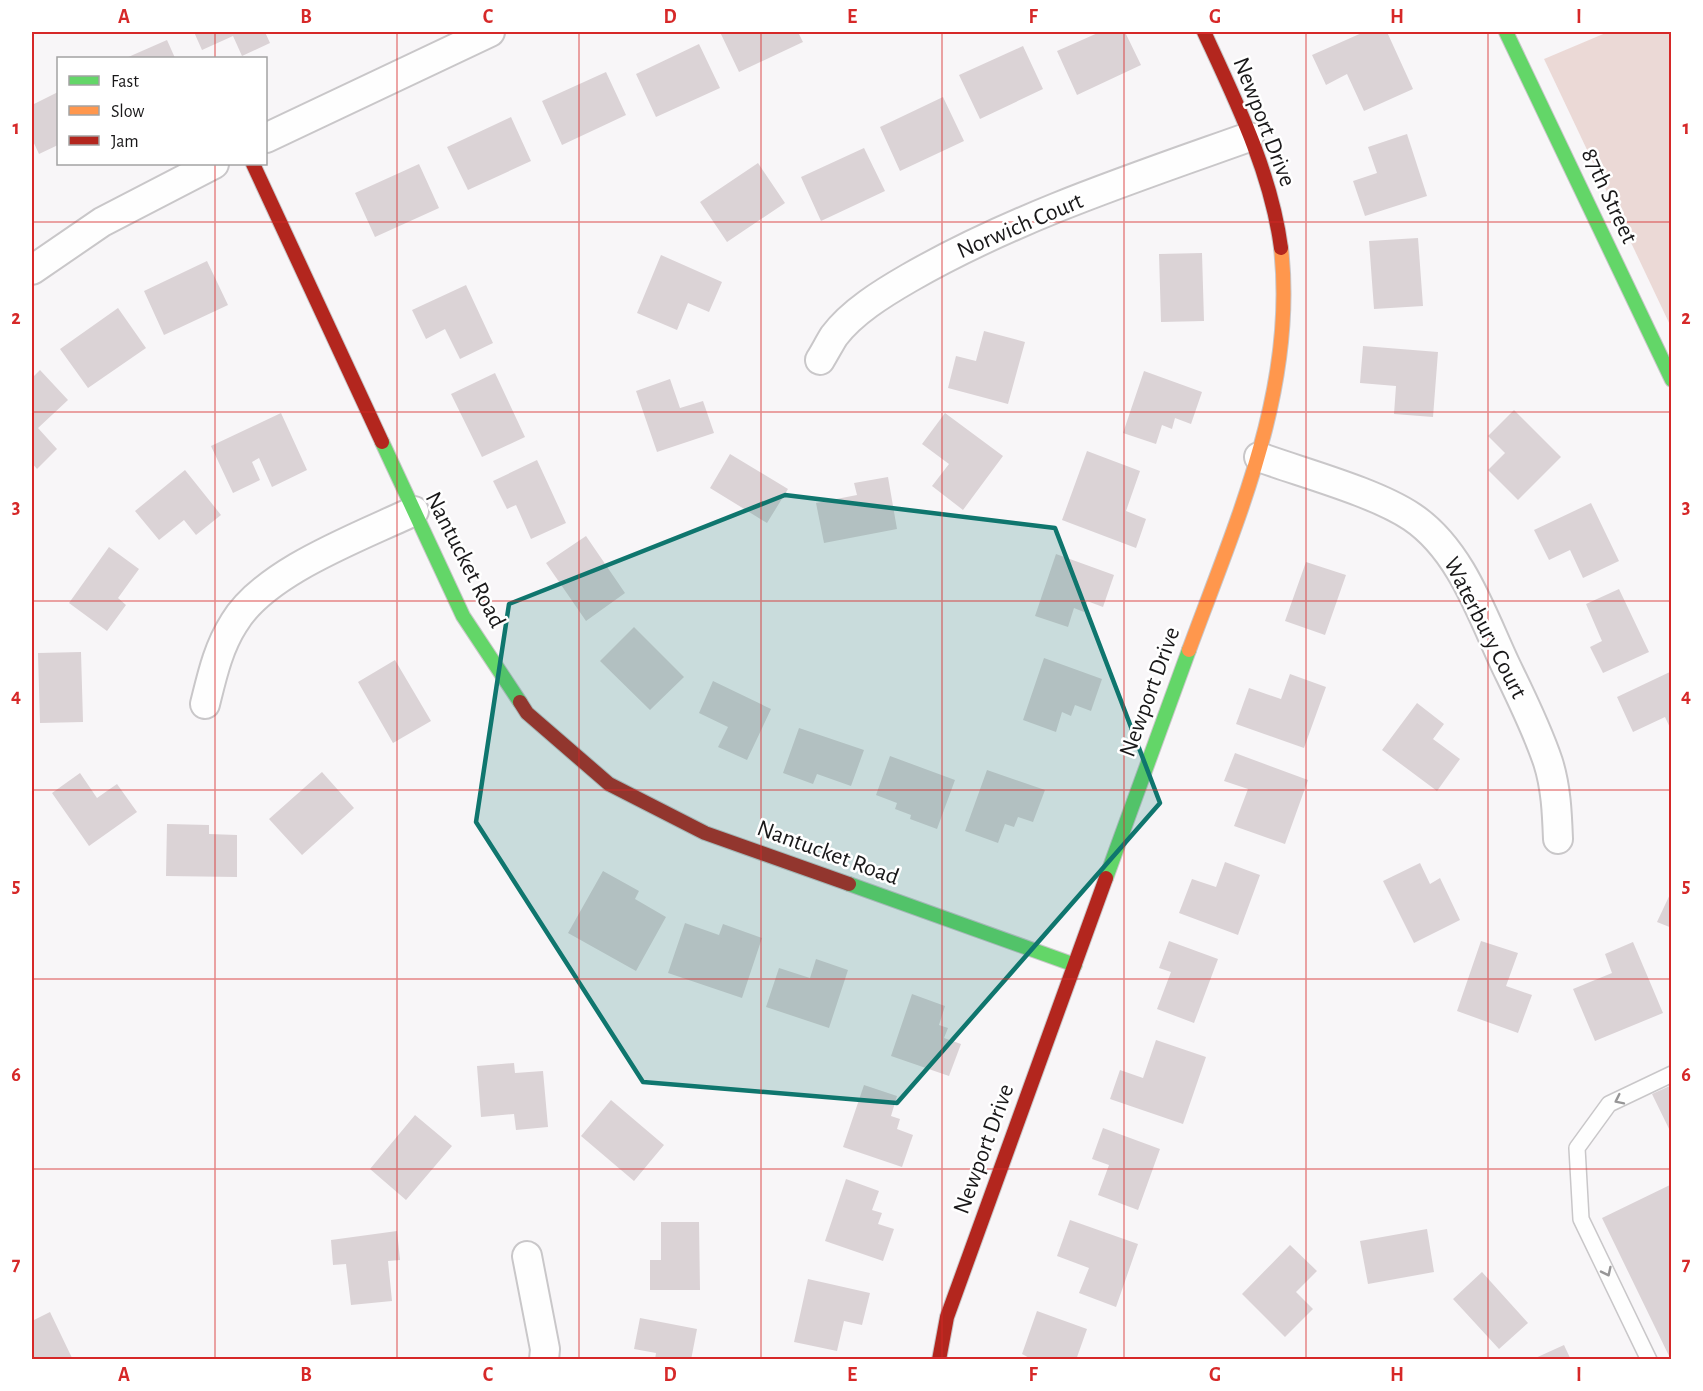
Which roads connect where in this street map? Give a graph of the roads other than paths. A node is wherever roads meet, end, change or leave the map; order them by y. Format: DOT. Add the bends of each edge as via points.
graph roads {
  1 [pos="490,32"];
  2 [pos="1204,32"];
  3 [pos="1506,32"];
  4 [pos="1249,137"];
  5 [pos="267,138"];
  6 [pos="212,165"];
  7 [pos="253,165"];
  8 [pos="32,270"];
  9 [pos="820,360"];
  10 [pos="1671,380"];
  11 [pos="1259,457"];
  12 [pos="414,511"];
  13 [pos="205,704"];
  14 [pos="1558,839"];
  15 [pos="1075,965"];
  16 [pos="1671,1074"];
  17 [pos="527,1256"];
  18 [pos="544,1359"];
  19 [pos="939,1359"];
  20 [pos="1649,1359"];
  1 -- 5 [label="street"];
  2 -- 4 [label="street, Newport Drive"];
  3 -- 10 [label="street, 87th Street"];
  4 -- 9 [label="street, Norwich Court" via="1122,183 932,265 884,292 856,315 835,336"];
  4 -- 11 [label="street, Newport Drive" via="1267,181 1284,277 1280,351"];
  6 -- 8 [label="street" via="102,222"];
  7 -- 12 [label="street, Nantucket Road"];
  11 -- 14 [label="street, Waterbury Court" via="1379,500 1412,517 1443,547 1466,580 1536,730 1556,797"];
  11 -- 15 [label="street, Newport Drive"];
  12 -- 13 [label="street" via="306,564 254,599 234,621 218,652"];
  12 -- 15 [label="street, Nantucket Road" via="463,616 527,713 609,784 705,833"];
  15 -- 19 [label="street, Newport Drive" via="947,1317"];
  16 -- 20 [label="lane, one-way" via="1610,1104 1577,1148 1581,1220"];
  17 -- 18 [label="street"];
}
